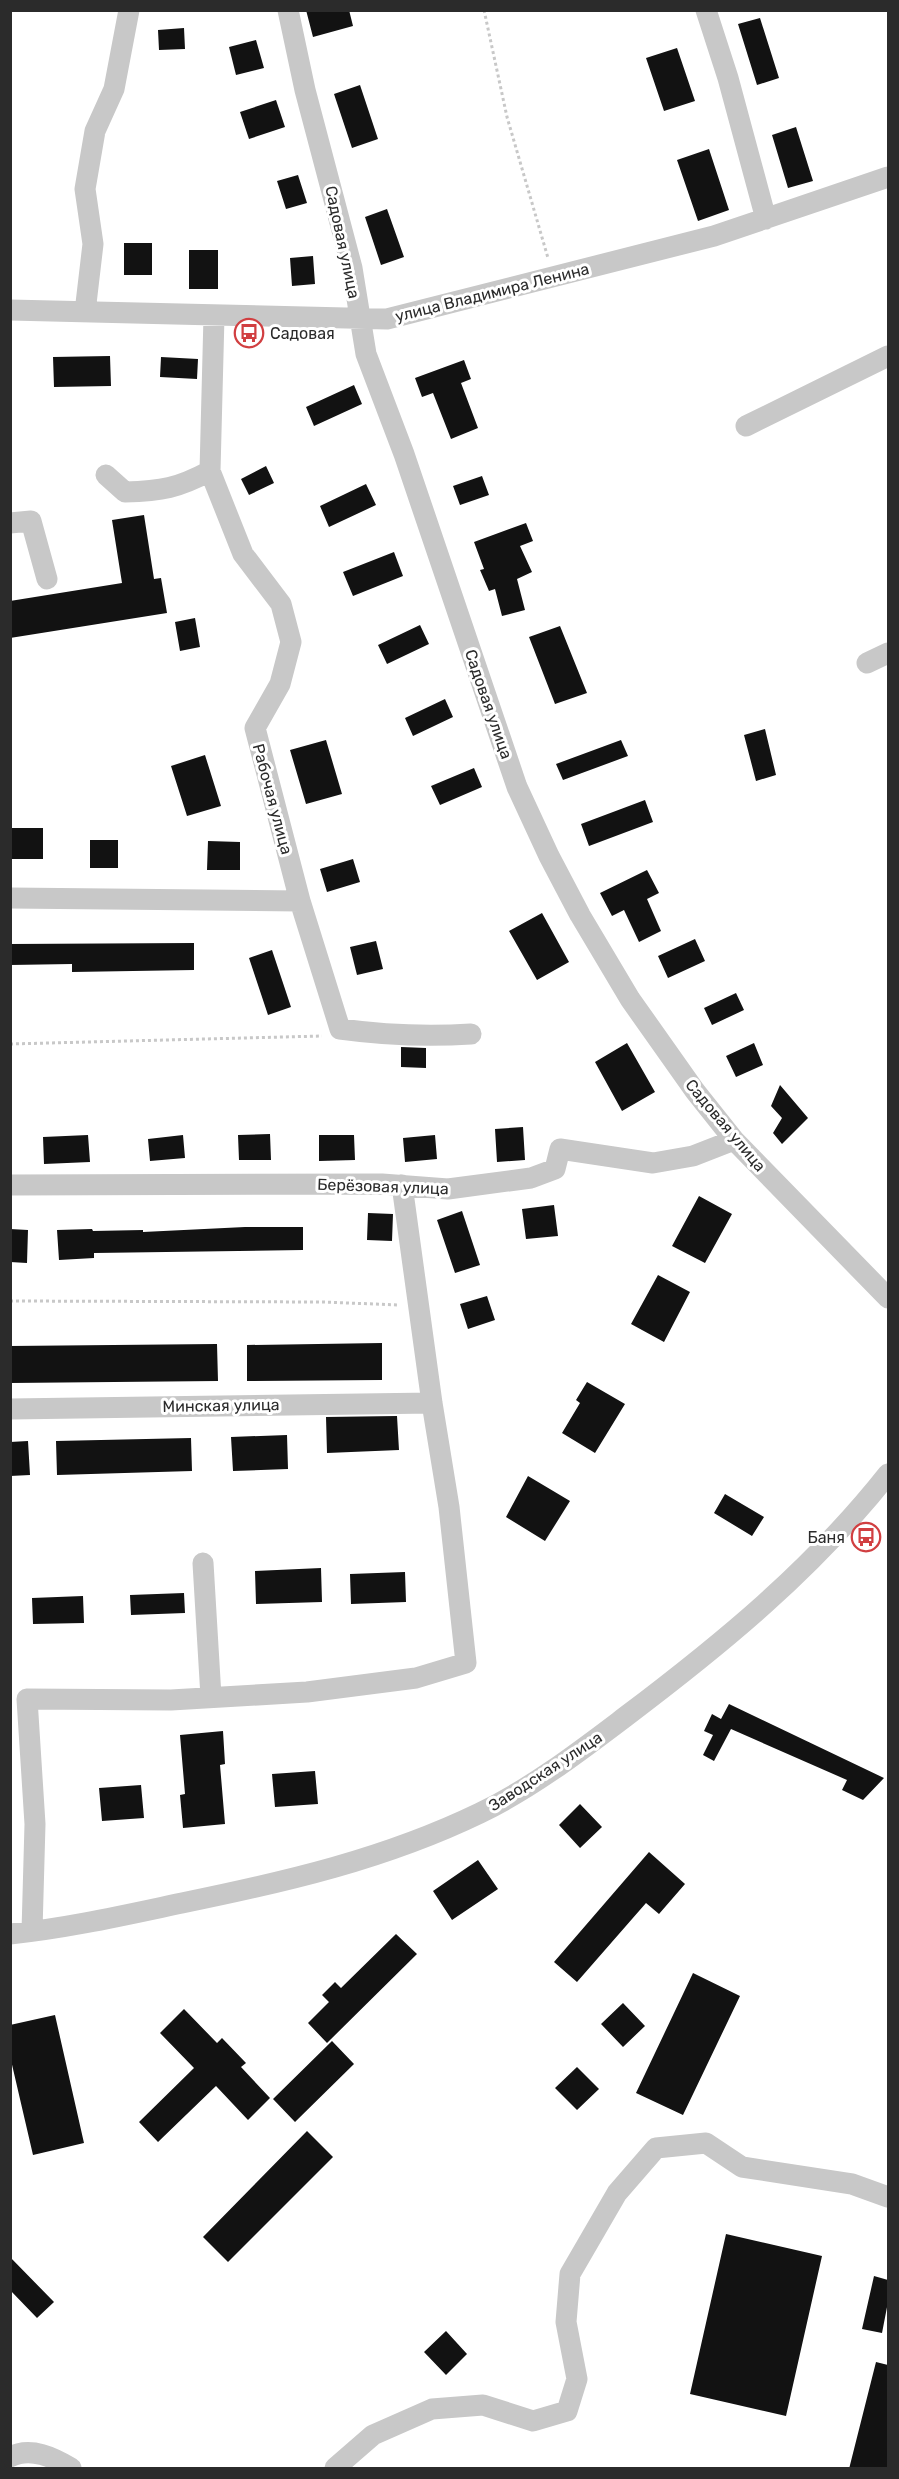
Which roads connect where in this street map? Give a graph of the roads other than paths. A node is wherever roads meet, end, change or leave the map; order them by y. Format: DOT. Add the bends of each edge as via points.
graph roads {
  1 [pos="129,10"];
  2 [pos="288,10"];
  3 [pos="706,10"];
  4 [pos="888,177"];
  5 [pos="766,219"];
  6 [pos="10,310"];
  7 [pos="85,312"];
  8 [pos="214,316"];
  9 [pos="359,320"];
  10 [pos="888,356"];
  11 [pos="746,426"];
  12 [pos="210,471"];
  13 [pos="106,475"];
  14 [pos="10,523"];
  15 [pos="47,579"];
  16 [pos="888,652"];
  17 [pos="867,663"];
  18 [pos="10,898"];
  19 [pos="300,902"];
  20 [pos="471,1034"];
  21 [pos="734,1140"];
  22 [pos="10,1185"];
  23 [pos="402,1185"];
  24 [pos="888,1298"];
  25 [pos="432,1403"];
  26 [pos="10,1408"];
  27 [pos="888,1474"];
  28 [pos="203,1563"];
  29 [pos="211,1697"];
  30 [pos="32,1931"];
  31 [pos="10,1934"];
  32 [pos="888,2197"];
  33 [pos="10,2457"];
  34 [pos="71,2469"];
  35 [pos="335,2469"];
  1 -- 7 [label="street" via="114,89 95,131 85,189 93,244"];
  2 -- 9 [label="street, Садовая улица" via="352,268"];
  3 -- 5 [label="street"];
  4 -- 5 [label="street, улица Владимира Ленина"];
  5 -- 9 [label="street, улица Владимира Ленина" via="714,236 387,319"];
  6 -- 7 [label="street, улица Владимира Ленина"];
  7 -- 8 [label="street, улица Владимира Ленина"];
  8 -- 9 [label="street, улица Владимира Ленина"];
  8 -- 12 [label="street, Рабочая улица"];
  9 -- 21 [label="street, Садовая улица" via="366,354 408,465 517,787 580,915 630,999"];
  10 -- 11 [label="street"];
  12 -- 13 [label="street" via="182,486 152,491 125,492"];
  12 -- 19 [label="street, Рабочая улица" via="243,554 281,604 291,642 280,684 255,728"];
  14 -- 15 [label="street" via="31,521"];
  16 -- 17 [label="street"];
  18 -- 19 [label="street"];
  19 -- 20 [label="street, Рабочая улица" via="340,1029 379,1035"];
  21 -- 23 [label="street, Берёзовая улица" via="693,1156 653,1163 560,1149 555,1169 531,1178 448,1190"];
  21 -- 24 [label="street, Садовая улица"];
  22 -- 23 [label="street, Берёзовая улица"];
  23 -- 25 [label="street"];
  25 -- 26 [label="street, Минская улица"];
  25 -- 29 [label="street" via="449,1507 466,1663 416,1677 307,1692"];
  27 -- 30 [label="street, Заводская улица" via="805,1569 742,1625 605,1732 539,1779 483,1812 438,1833 294,1880"];
  28 -- 29 [label="street"];
  29 -- 30 [label="street" via="27,1699 35,1824"];
  30 -- 31 [label="street, Заводская улица"];
  32 -- 35 [label="street" via="852,2184 742,2167 706,2143 656,2148 617,2193 570,2274 566,2322 577,2379 567,2411 533,2421 483,2405 432,2409 373,2435"];
  33 -- 34 [label="street" via="17,2453 49,2455"];
}
